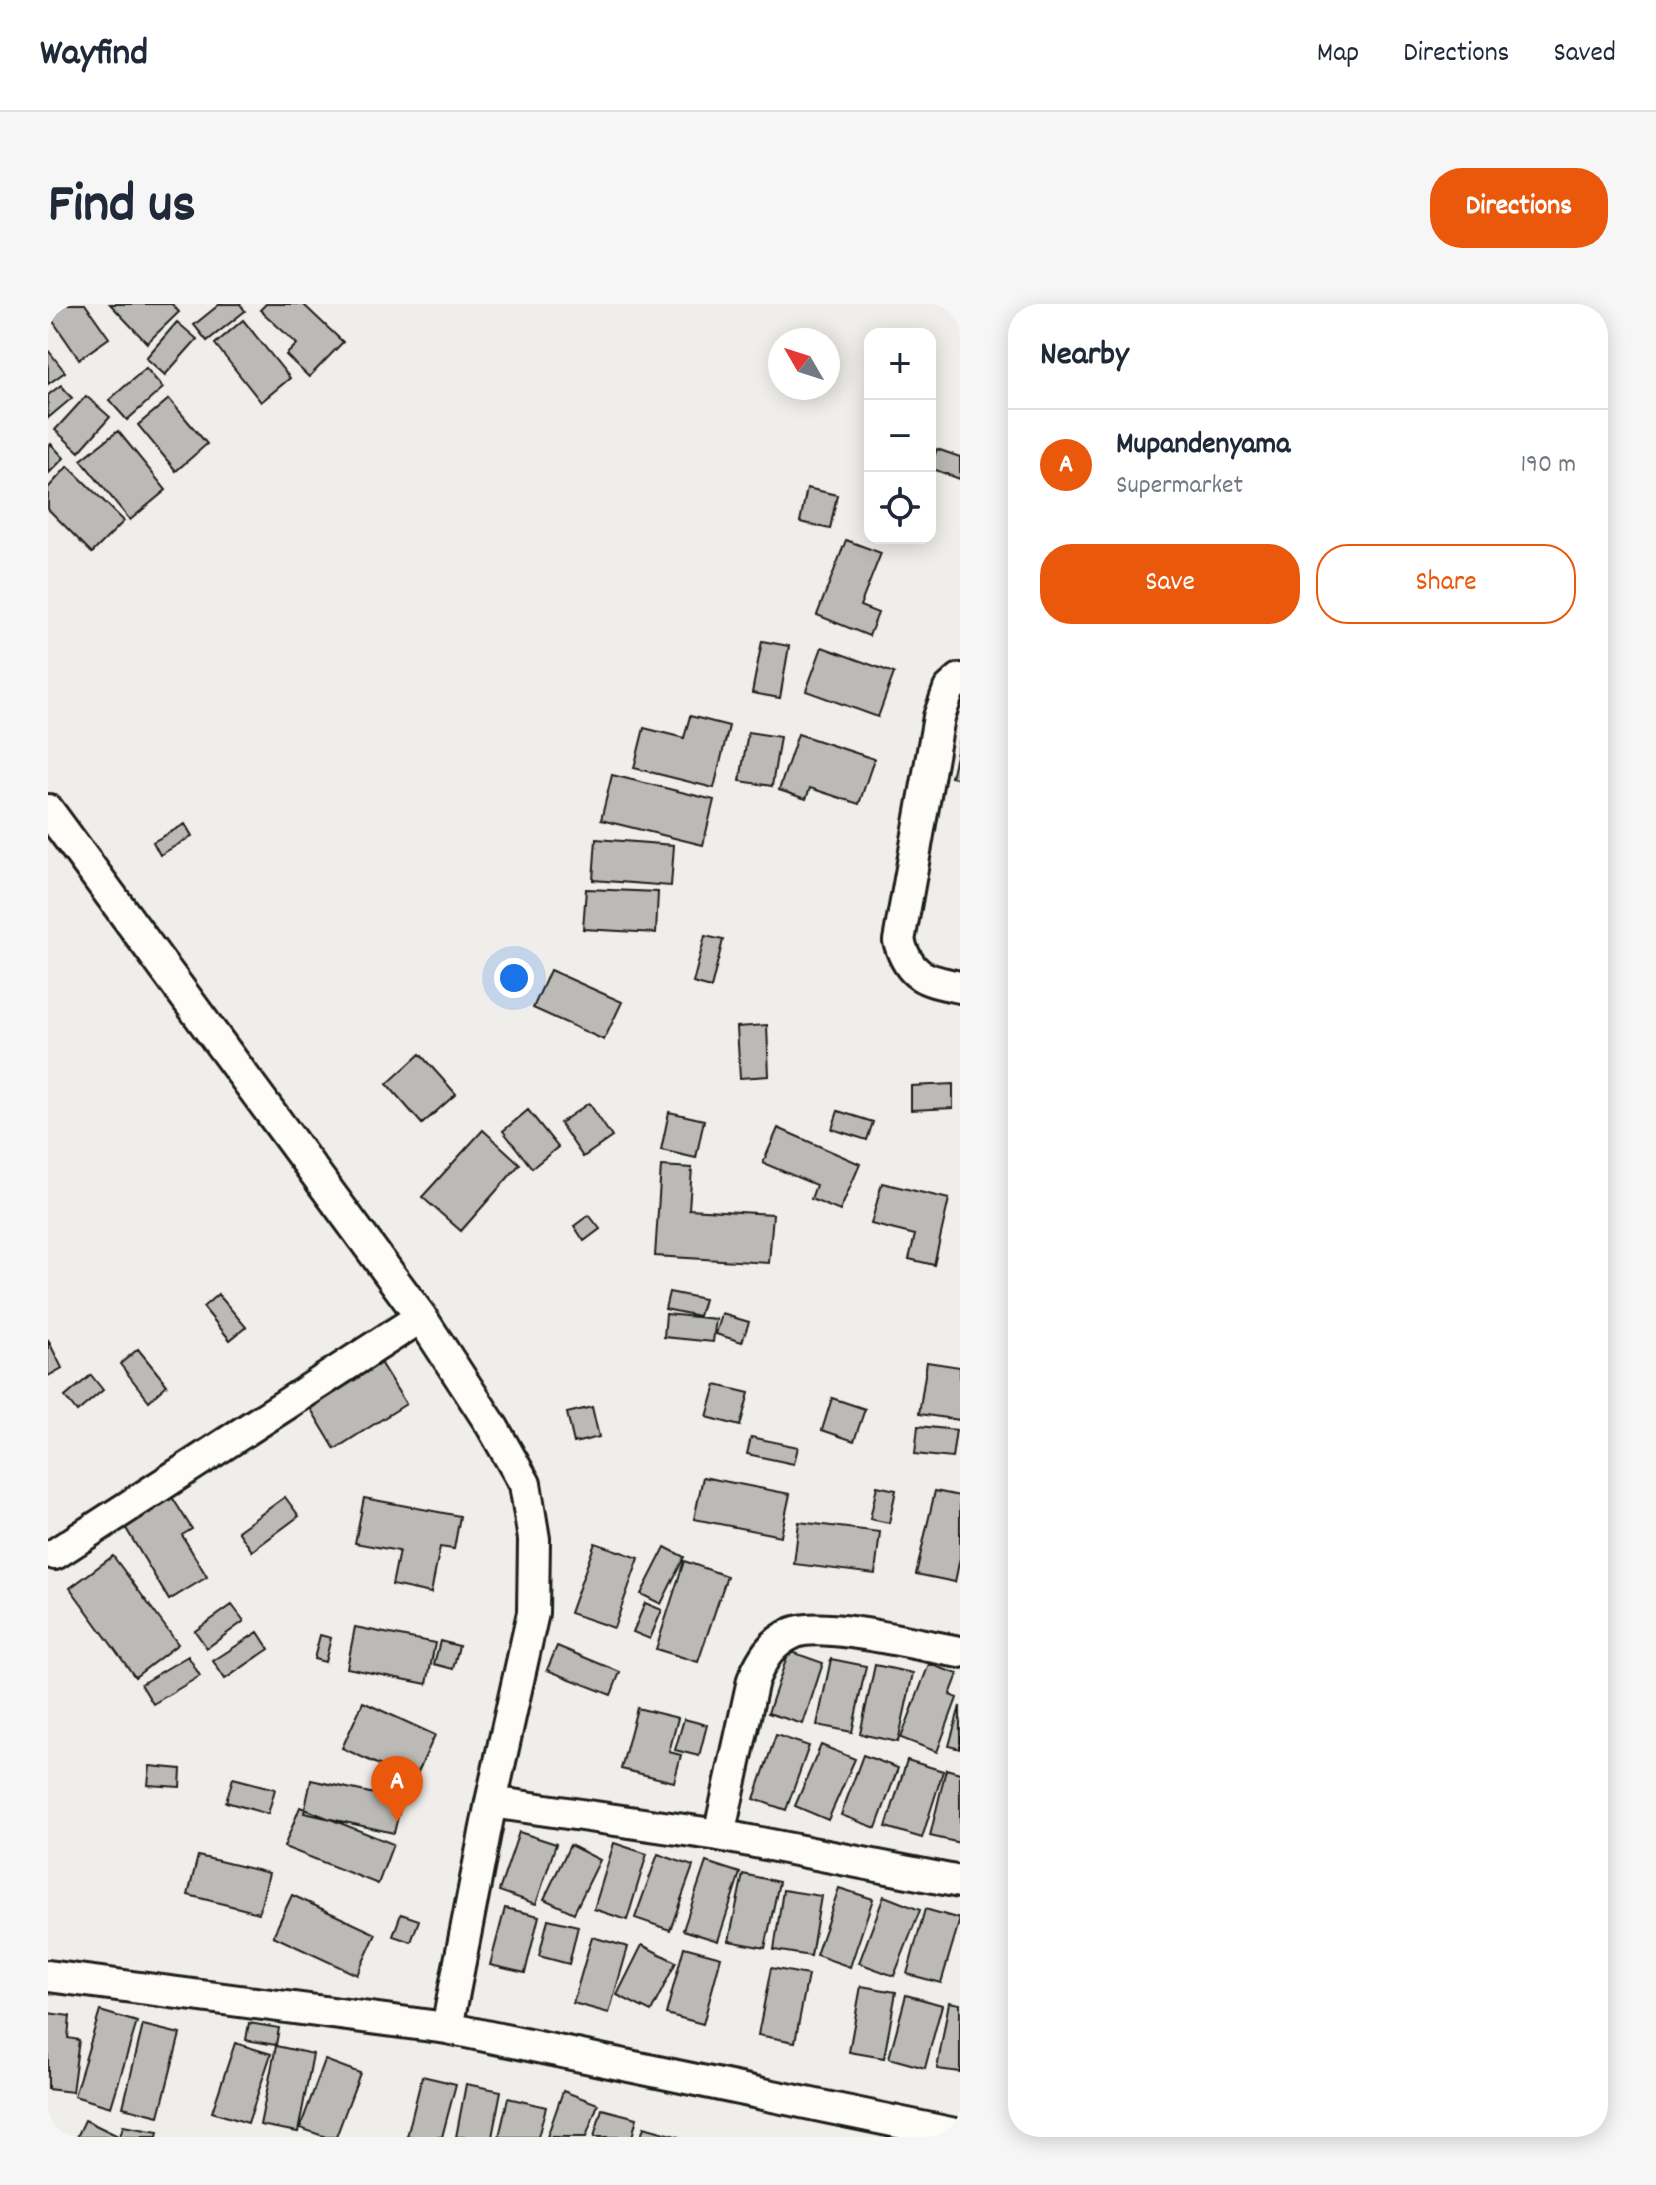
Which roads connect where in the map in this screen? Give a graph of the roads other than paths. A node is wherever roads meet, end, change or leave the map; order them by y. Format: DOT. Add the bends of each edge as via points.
graph roads {
  1 [pos="960,679"];
  2 [pos="48,810"];
  3 [pos="960,987"];
  4 [pos="421,1317"];
  5 [pos="55,1554"];
  6 [pos="960,1652"];
  7 [pos="491,1802"];
  8 [pos="719,1835"];
  9 [pos="960,1882"];
  10 [pos="48,1976"];
  11 [pos="447,2028"];
  12 [pos="960,2135"];
  1 -- 3 [label="street" via="949,689 939,717 899,941 905,961 918,974"];
  2 -- 4 [label="street"];
  4 -- 5 [label="street"];
  4 -- 7 [label="street" via="525,1484 534,1539 533,1613"];
  6 -- 8 [label="street" via="825,1629 795,1632 776,1644 753,1680"];
  7 -- 8 [label="street"];
  7 -- 11 [label="street"];
  8 -- 9 [label="street"];
  10 -- 11 [label="street"];
  11 -- 12 [label="street"];
}
